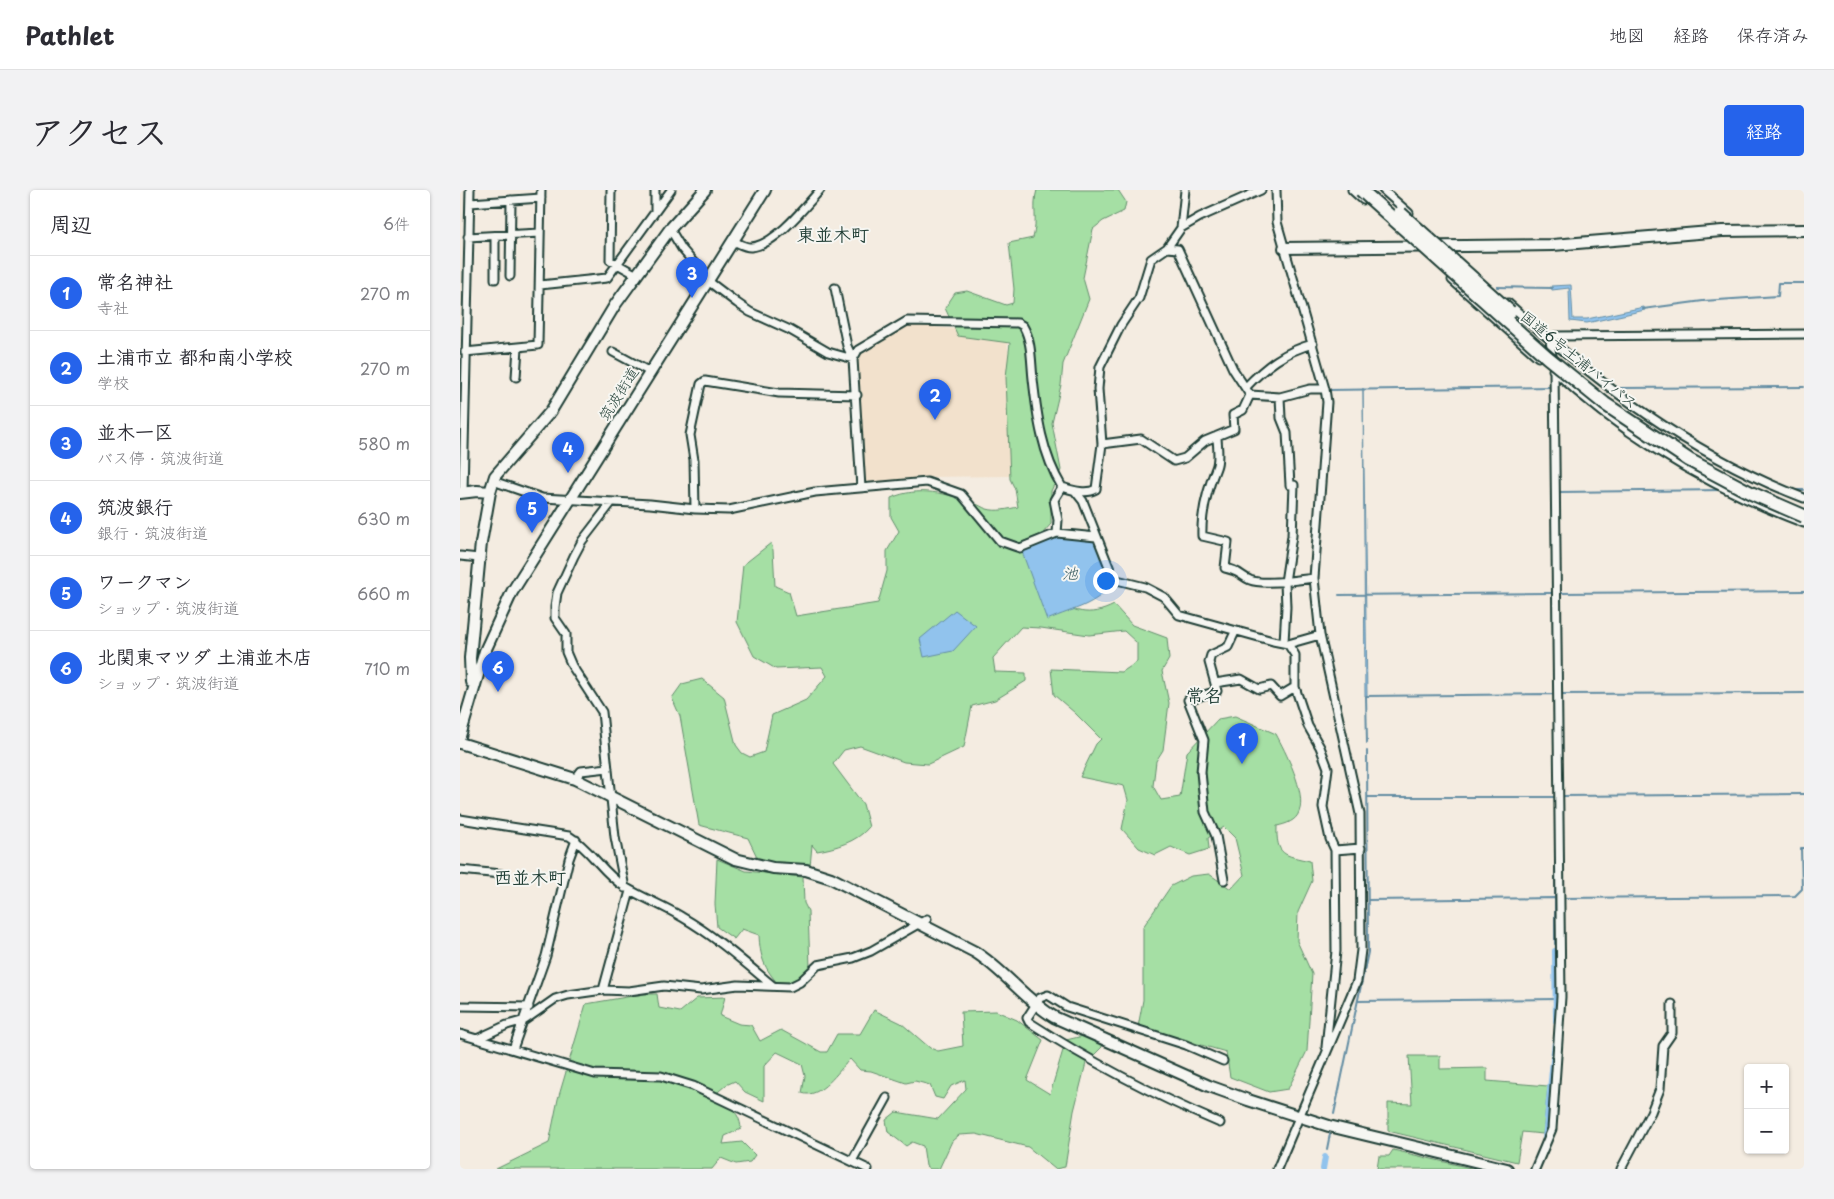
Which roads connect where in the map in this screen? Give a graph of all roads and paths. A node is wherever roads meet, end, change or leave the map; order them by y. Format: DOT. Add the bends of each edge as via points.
graph roads {
  1 [pos="470,190"];
  2 [pos="611,190"];
  3 [pos="655,190"];
  4 [pos="671,190"];
  5 [pos="705,190"];
  6 [pos="765,190"];
  7 [pos="820,190"];
  8 [pos="1185,190"];
  9 [pos="1261,190"];
  10 [pos="1276,190"];
  11 [pos="1352,190"];
  12 [pos="1361,190"];
  13 [pos="1374,190"];
  14 [pos="1383,190"];
  15 [pos="541,194"];
  16 [pos="511,200"];
  17 [pos="470,203"];
  18 [pos="655,211"];
  19 [pos="1181,228"];
  20 [pos="670,229"];
  21 [pos="1804,230"];
  22 [pos="540,233"];
  23 [pos="511,235"];
  24 [pos="495,236"];
  25 [pos="468,237"];
  26 [pos="733,241"];
  27 [pos="1447,247"];
  28 [pos="1167,248"];
  29 [pos="1284,248"];
  30 [pos="1417,248"];
  31 [pos="619,264"];
  32 [pos="637,275"];
  33 [pos="510,276"];
  34 [pos="494,279"];
  35 [pos="709,279"];
  36 [pos="540,284"];
  37 [pos="835,288"];
  38 [pos="464,296"];
  39 [pos="1804,334"];
  40 [pos="1550,340"];
  41 [pos="1313,344"];
  42 [pos="518,348"];
  43 [pos="465,352"];
  44 [pos="613,352"];
  45 [pos="853,359"];
  46 [pos="1554,371"];
  47 [pos="650,372"];
  48 [pos="516,377"];
  49 [pos="1246,387"];
  50 [pos="1325,389"];
  51 [pos="857,395"];
  52 [pos="1250,395"];
  53 [pos="1280,396"];
  54 [pos="462,424"];
  55 [pos="1217,436"];
  56 [pos="1102,444"];
  57 [pos="493,481"];
  58 [pos="1062,487"];
  59 [pos="861,488"];
  60 [pos="1075,491"];
  61 [pos="461,492"];
  62 [pos="490,492"];
  63 [pos="1804,498"];
  64 [pos="570,499"];
  65 [pos="612,502"];
  66 [pos="1804,507"];
  67 [pos="695,510"];
  68 [pos="1804,516"];
  69 [pos="1804,523"];
  70 [pos="1056,534"];
  71 [pos="1096,537"];
  72 [pos="460,556"];
  73 [pos="479,558"];
  74 [pos="1314,578"];
  75 [pos="1285,582"];
  76 [pos="1235,632"];
  77 [pos="1320,635"];
  78 [pos="1286,643"];
  79 [pos="471,647"];
  80 [pos="485,651"];
  81 [pos="474,668"];
  82 [pos="1215,683"];
  83 [pos="1295,687"];
  84 [pos="460,736"];
  85 [pos="460,743"];
  86 [pos="608,768"];
  87 [pos="575,779"];
  88 [pos="611,796"];
  89 [pos="460,820"];
  90 [pos="576,840"];
  91 [pos="1362,848"];
  92 [pos="1335,850"];
  93 [pos="460,870"];
  94 [pos="501,874"];
  95 [pos="1224,880"];
  96 [pos="628,889"];
  97 [pos="923,921"];
  98 [pos="774,986"];
  99 [pos="603,990"];
  100 [pos="1672,1004"];
  101 [pos="460,1006"];
  102 [pos="1034,1006"];
  103 [pos="529,1007"];
  104 [pos="525,1020"];
  105 [pos="460,1034"];
  106 [pos="477,1039"];
  107 [pos="513,1049"];
  108 [pos="1326,1052"];
  109 [pos="1223,1061"];
  110 [pos="887,1098"];
  111 [pos="1298,1117"];
  112 [pos="1220,1123"];
  113 [pos="852,1161"];
  114 [pos="868,1169"];
  115 [pos="1277,1169"];
  116 [pos="1507,1169"];
  117 [pos="1535,1169"];
  118 [pos="1621,1169"];
  1 -- 17 [label="street"];
  2 -- 31 [label="street" via="610,260"];
  3 -- 18 [label="street"];
  4 -- 18 [label="street"];
  5 -- 20 [label="street"];
  6 -- 26 [label="street, 筑波街道"];
  7 -- 26 [label="street" via="793,220 761,245 750,248"];
  8 -- 19 [label="street"];
  9 -- 19 [label="street" via="1194,219"];
  10 -- 29 [label="street" via="1277,222"];
  11 -- 30 [label="street"];
  12 -- 68 [label="highway, 国道6号土浦バイパス, bridge" via="1547,357 1605,404 1689,460 1751,493"];
  13 -- 66 [label="highway, 国道6号土浦バイパス, bridge" via="1548,346 1631,413 1722,469"];
  14 -- 27 [label="street"];
  15 -- 16 [label="street"];
  15 -- 22 [label="street"];
  16 -- 17 [label="street"];
  16 -- 23 [label="street"];
  17 -- 25 [label="street"];
  18 -- 31 [label="street"];
  19 -- 28 [label="street"];
  20 -- 32 [label="street"];
  20 -- 35 [label="street" via="682,249"];
  21 -- 27 [label="street" via="1722,231 1590,244"];
  22 -- 23 [label="street"];
  22 -- 36 [label="street"];
  23 -- 24 [label="street"];
  23 -- 33 [label="street"];
  24 -- 25 [label="street"];
  24 -- 34 [label="street"];
  25 -- 38 [label="street"];
  26 -- 35 [label="street, 筑波街道"];
  27 -- 30 [label="street"];
  27 -- 40 [label="street"];
  28 -- 49 [label="street" via="1178,249 1233,369"];
  28 -- 56 [label="street" via="1150,259 1139,298 1100,367 1098,389"];
  29 -- 30 [label="street"];
  29 -- 41 [label="street"];
  30 -- 46 [label="street"];
  31 -- 32 [label="street"];
  31 -- 36 [label="street" via="607,278"];
  32 -- 57 [label="street" via="601,324 551,411"];
  35 -- 45 [label="street" via="750,312 828,352"];
  35 -- 47 [label="street, 筑波街道"];
  36 -- 42 [label="street" via="538,345"];
  37 -- 45 [label="street" via="847,346"];
  38 -- 43 [label="street"];
  39 -- 40 [label="street" via="1554,336"];
  40 -- 46 [label="street"];
  40 -- 63 [label="street" via="1612,391 1696,446 1770,485"];
  41 -- 49 [label="street" via="1268,364"];
  41 -- 50 [label="street"];
  42 -- 43 [label="street"];
  42 -- 48 [label="street"];
  43 -- 54 [label="street"];
  44 -- 47 [label="street"];
  45 -- 51 [label="street"];
  45 -- 58 [label="street" via="858,350 907,321 1018,323 1023,326 1029,345 1038,421 1049,463"];
  46 -- 69 [label="street" via="1597,408 1686,469"];
  46 -- 117 [label="street" via="1561,996 1552,1128"];
  47 -- 64 [label="street, 筑波街道"];
  49 -- 52 [label="street"];
  50 -- 53 [label="street"];
  50 -- 74 [label="street"];
  51 -- 59 [label="street"];
  51 -- 67 [label="street" via="779,393 705,380 701,384 690,435"];
  52 -- 53 [label="street"];
  52 -- 55 [label="street" via="1243,410 1233,415 1234,429"];
  53 -- 75 [label="street" via="1281,418 1287,433 1290,485 1294,485 1292,536"];
  54 -- 61 [label="street"];
  55 -- 56 [label="street" via="1185,458 1174,461 1141,439"];
  55 -- 75 [label="street" via="1217,466 1208,492 1202,536 1228,542 1224,568 1238,571 1250,580"];
  56 -- 60 [label="street" via="1096,489 1093,492"];
  57 -- 62 [label="street"];
  57 -- 64 [label="street" via="542,498"];
  58 -- 60 [label="street"];
  58 -- 70 [label="street" via="1054,500 1058,520"];
  59 -- 67 [label="street" via="815,492 746,508"];
  59 -- 70 [label="street" via="927,482 938,484 961,494 1000,540 1020,548"];
  60 -- 71 [label="street" via="1084,501"];
  61 -- 62 [label="street"];
  62 -- 73 [label="street"];
  64 -- 65 [label="street"];
  64 -- 80 [label="street, 筑波街道" via="512,592"];
  65 -- 67 [label="street"];
  65 -- 86 [label="street" via="582,541 557,593 555,607 555,618 566,634 566,652 572,666 602,712"];
  70 -- 71 [label="street"];
  71 -- 76 [label="street" via="1117,580 1145,586 1164,597 1179,615"];
  72 -- 73 [label="street"];
  73 -- 79 [label="street"];
  74 -- 75 [label="street"];
  74 -- 77 [label="street"];
  75 -- 78 [label="street"];
  76 -- 78 [label="street"];
  76 -- 82 [label="street" via="1228,647 1211,655 1209,662"];
  77 -- 78 [label="street"];
  77 -- 91 [label="street" via="1360,814"];
  78 -- 83 [label="street" via="1295,655"];
  79 -- 80 [label="street"];
  79 -- 81 [label="street"];
  80 -- 81 [label="street, 筑波街道"];
  81 -- 84 [label="street" via="473,688"];
  82 -- 83 [label="street" via="1241,679 1259,689 1271,686 1280,696"];
  82 -- 95 [label="street" via="1217,691 1188,700 1204,740 1201,772 1205,812 1216,836"];
  83 -- 92 [label="street" via="1308,726 1328,768 1323,807"];
  85 -- 87 [label="street"];
  86 -- 87 [label="street" via="581,771"];
  86 -- 88 [label="street"];
  87 -- 88 [label="street"];
  88 -- 96 [label="street" via="615,836"];
  88 -- 97 [label="street" via="735,859 819,874"];
  89 -- 90 [label="street"];
  90 -- 96 [label="street" via="604,870"];
  90 -- 103 [label="street" via="546,956"];
  91 -- 92 [label="street"];
  91 -- 108 [label="street" via="1361,950 1357,981"];
  92 -- 108 [label="street" via="1336,952"];
  93 -- 94 [label="street"];
  96 -- 98 [label="street" via="682,917"];
  96 -- 99 [label="street"];
  97 -- 98 [label="street" via="871,951 818,965 795,986"];
  97 -- 102 [label="street" via="992,963"];
  98 -- 99 [label="street"];
  99 -- 104 [label="street" via="556,998"];
  100 -- 118 [label="street" via="1672,1033 1663,1046 1660,1089"];
  101 -- 103 [label="street"];
  102 -- 109 [label="street" via="1048,995 1067,1007 1186,1045"];
  102 -- 111 [label="street" via="1067,1024 1210,1086"];
  102 -- 112 [label="street" via="1028,1014 1029,1022 1062,1043"];
  103 -- 104 [label="street"];
  104 -- 106 [label="street"];
  104 -- 107 [label="street"];
  105 -- 106 [label="street"];
  106 -- 107 [label="street"];
  107 -- 113 [label="street" via="596,1074 661,1076 693,1086"];
  108 -- 111 [label="street"];
  110 -- 113 [label="street"];
  111 -- 115 [label="street"];
  111 -- 116 [label="street"];
  113 -- 114 [label="street"];
}
